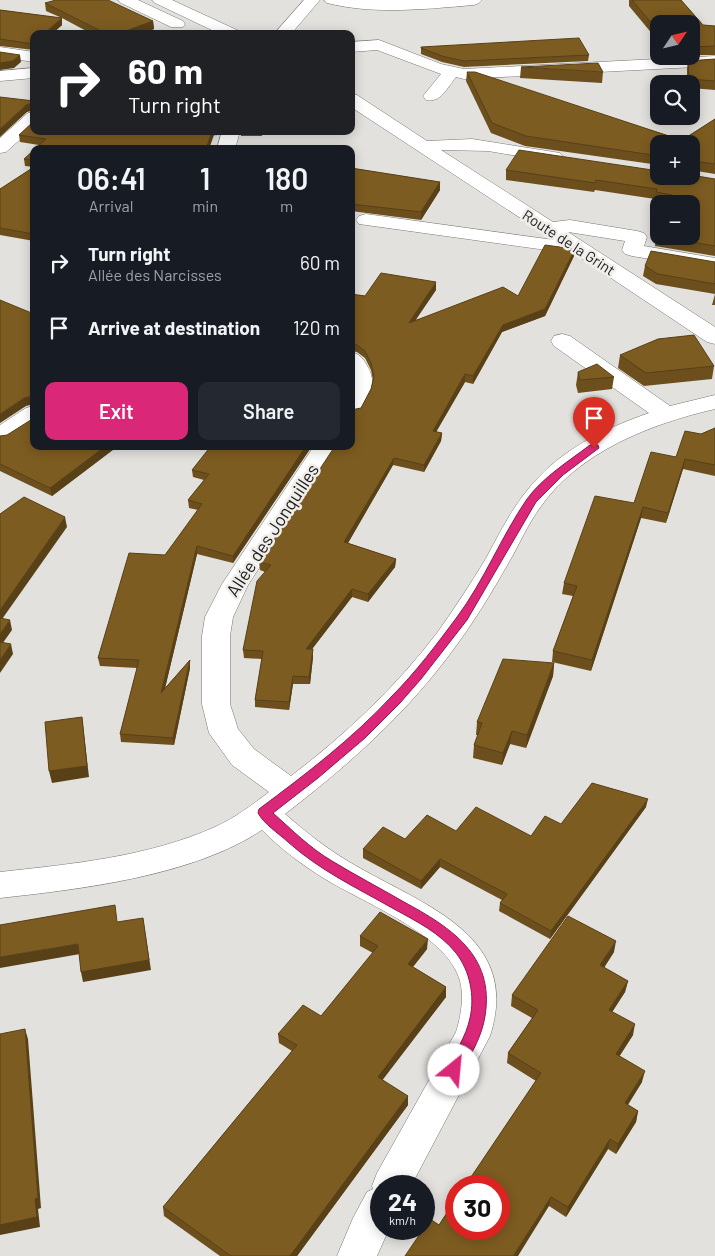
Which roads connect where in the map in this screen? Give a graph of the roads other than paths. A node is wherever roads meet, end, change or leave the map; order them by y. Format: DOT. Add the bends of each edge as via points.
graph roads {
  1 [pos="126,0"];
  2 [pos="160,0"];
  3 [pos="312,0"];
  4 [pos="332,0"];
  5 [pos="474,0"];
  6 [pos="188,30"];
  7 [pos="224,30"];
  8 [pos="286,30"];
  9 [pos="355,47"];
  10 [pos="0,52"];
  11 [pos="30,56"];
  12 [pos="715,61"];
  13 [pos="451,72"];
  14 [pos="30,73"];
  15 [pos="0,76"];
  16 [pos="432,96"];
  17 [pos="355,102"];
  18 [pos="27,123"];
  19 [pos="0,125"];
  20 [pos="422,146"];
  21 [pos="0,148"];
  22 [pos="574,160"];
  23 [pos="366,220"];
  24 [pos="548,229"];
  25 [pos="582,251"];
  26 [pos="715,264"];
  27 [pos="715,337"];
  28 [pos="562,341"];
  29 [pos="355,364"];
  30 [pos="355,401"];
  31 [pos="715,402"];
  32 [pos="666,414"];
  33 [pos="30,416"];
  34 [pos="0,436"];
  35 [pos="323,450"];
  36 [pos="291,792"];
  37 [pos="264,813"];
  38 [pos="0,885"];
  39 [pos="397,1175"];
  40 [pos="370,1226"];
  41 [pos="357,1256"];
  1 -- 6 [label="street"];
  2 -- 7 [label="street"];
  3 -- 8 [label="street"];
  4 -- 5 [label="street" via="376,6"];
  9 -- 13 [label="street" via="380,45"];
  10 -- 11 [label="street"];
  12 -- 13 [label="street" via="489,73"];
  13 -- 16 [label="street"];
  14 -- 15 [label="street"];
  17 -- 20 [label="street, Route de la Grint"];
  18 -- 19 [label="street"];
  18 -- 21 [label="street"];
  20 -- 22 [label="street" via="460,143"];
  20 -- 24 [label="street, Route de la Grint"];
  23 -- 25 [label="street"];
  24 -- 25 [label="street, Route de la Grint"];
  24 -- 26 [label="street" via="570,226 637,237 632,250"];
  25 -- 27 [label="street, Route de la Grint"];
  28 -- 32 [label="street"];
  29 -- 30 [label="street" via="363,380"];
  31 -- 32 [label="street"];
  32 -- 36 [label="street" via="594,448 544,486 521,517 463,617 417,676 361,735"];
  33 -- 34 [label="street"];
  35 -- 36 [label="street, Allée des Jonquilles" via="234,584 216,636 216,704 224,733 243,757"];
  36 -- 37 [label="street"];
  37 -- 38 [label="street" via="228,835 168,856 112,869"];
  37 -- 39 [label="street" via="326,864 447,935 462,950 478,982 480,1001 472,1036"];
  40 -- 41 [label="street"];
}
